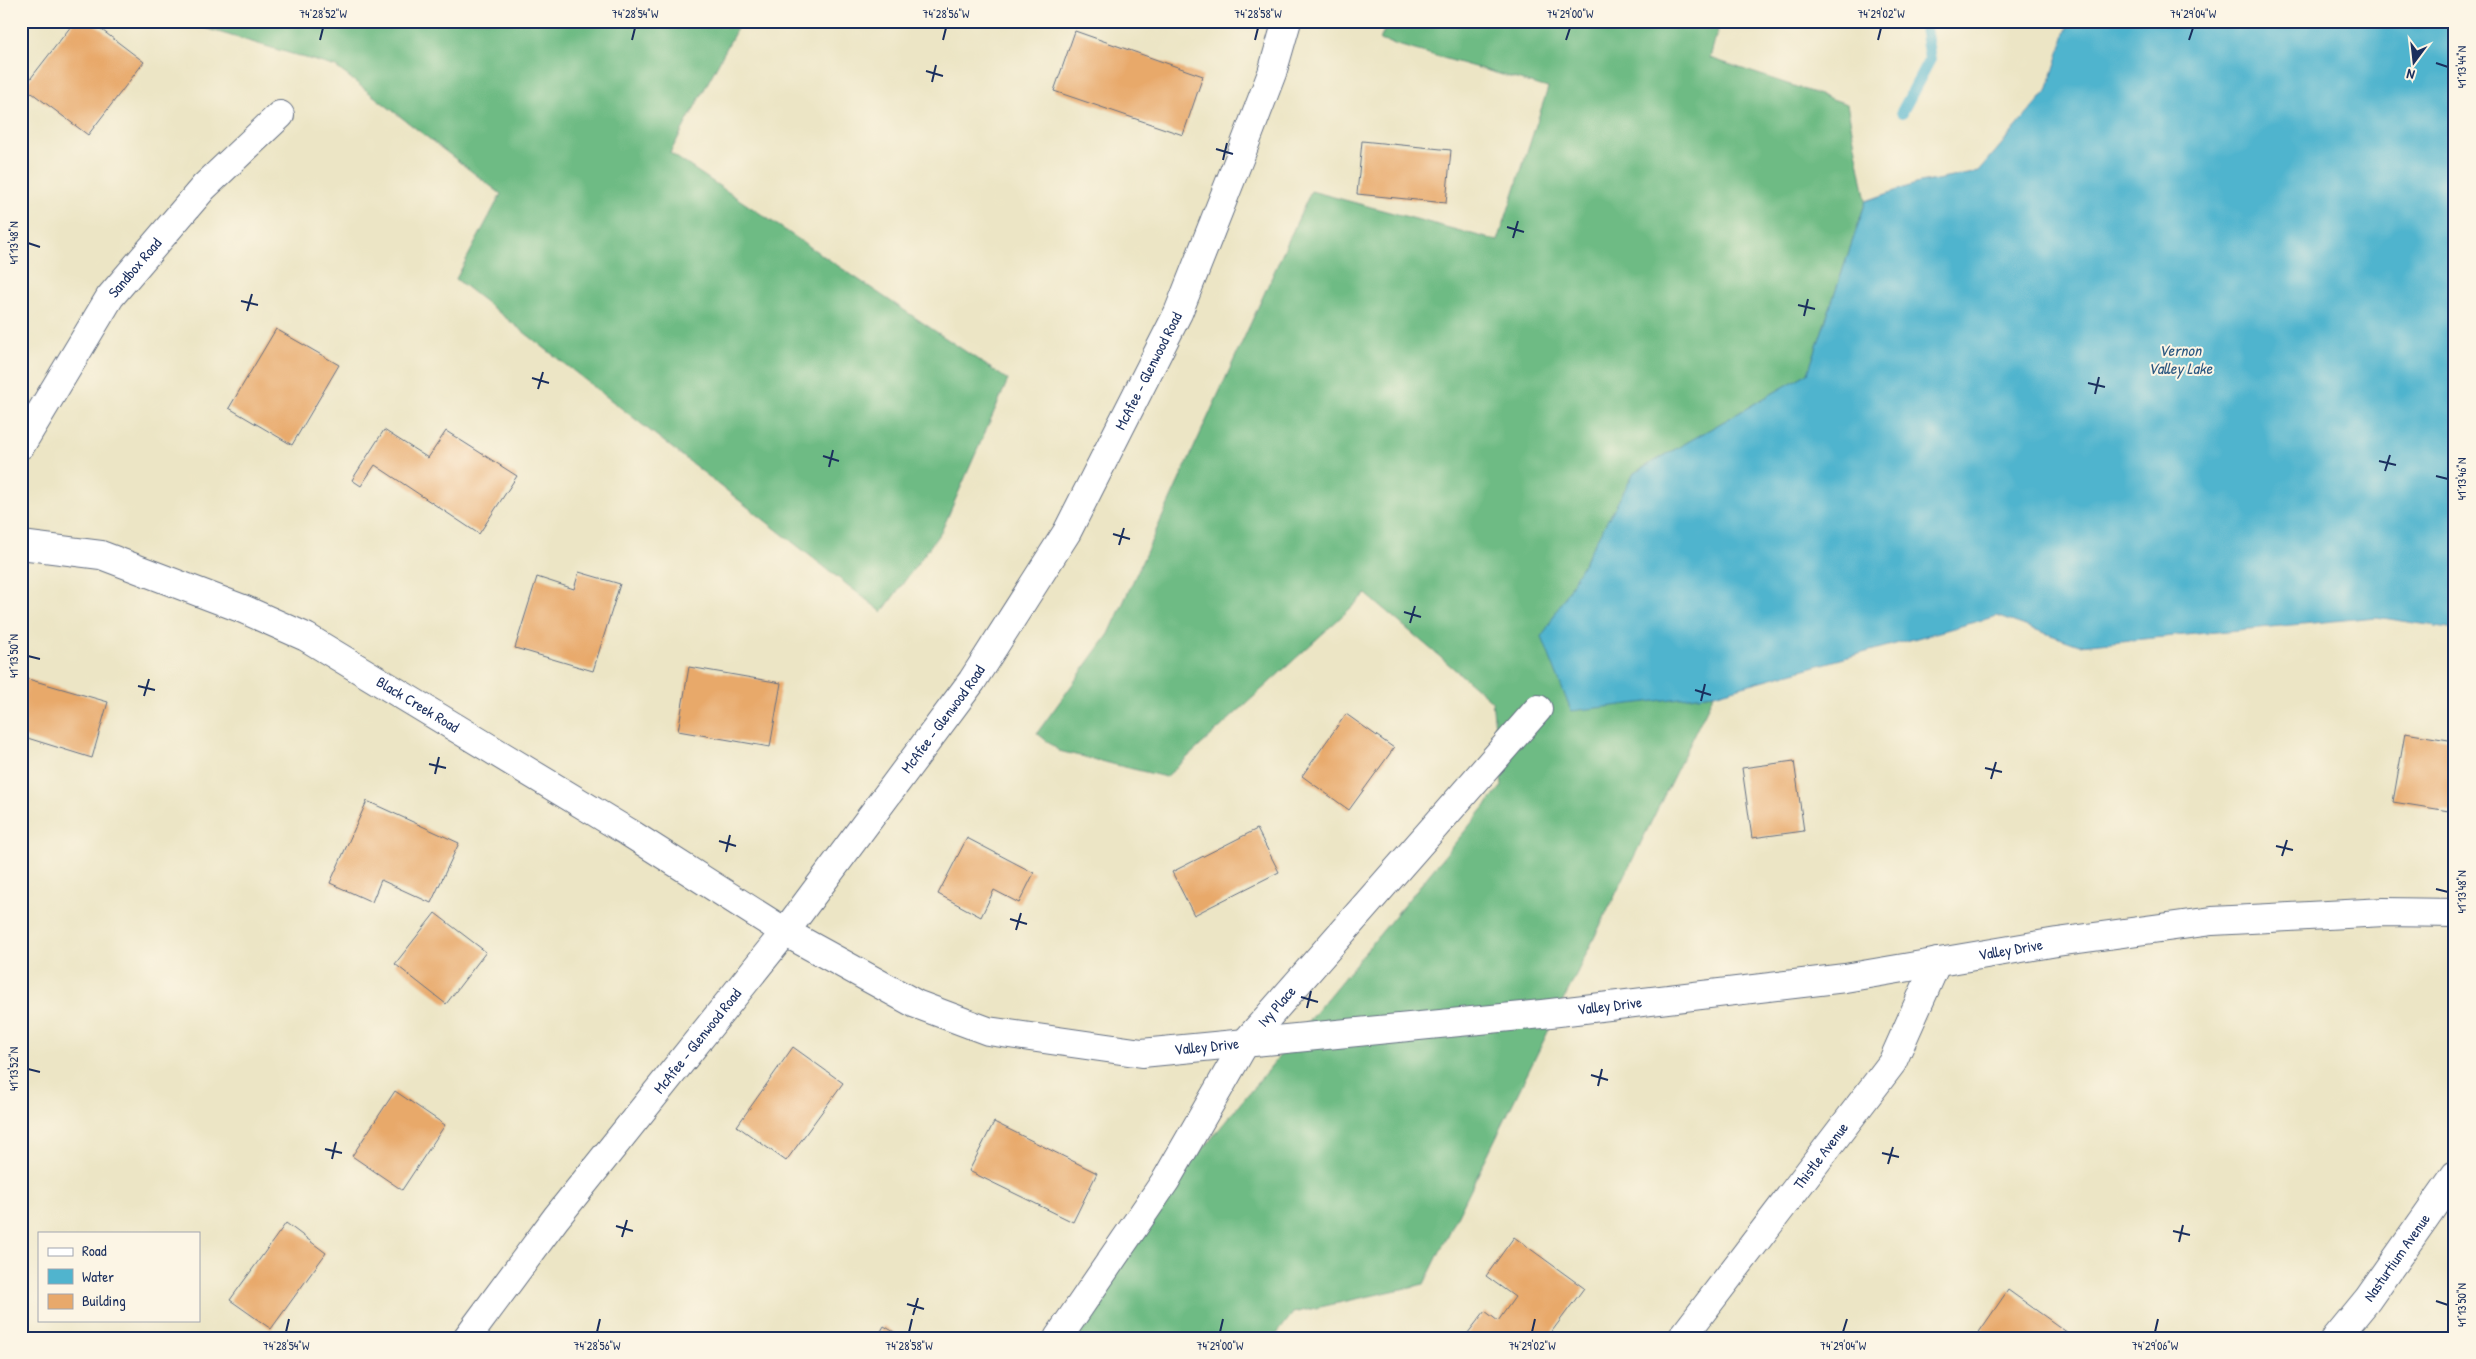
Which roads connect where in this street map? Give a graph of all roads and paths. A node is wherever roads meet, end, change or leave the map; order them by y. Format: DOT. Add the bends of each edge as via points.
graph roads {
  1 [pos="1287,21"];
  2 [pos="280,115"];
  3 [pos="21,445"];
  4 [pos="21,544"];
  5 [pos="1538,709"];
  6 [pos="2455,913"];
  7 [pos="785,932"];
  8 [pos="1938,962"];
  9 [pos="1245,1044"];
  10 [pos="2455,1175"];
  11 [pos="467,1338"];
  12 [pos="1058,1338"];
  13 [pos="1682,1338"];
  14 [pos="2336,1338"];
  1 -- 7 [label="street, McAfee - Glenwood Road" via="1247,141 1178,313 1067,532 972,681"];
  2 -- 3 [label="street, Sandbox Road" via="204,187 110,297"];
  4 -- 7 [label="street, Black Creek Road" via="101,555 243,609 306,637 628,832"];
  5 -- 9 [label="street, Ivy Place"];
  6 -- 8 [label="street, Valley Drive" via="2384,912 2212,921"];
  7 -- 9 [label="street, Valley Drive" via="916,1004 988,1031 1142,1053"];
  7 -- 11 [label="street, McAfee - Glenwood Road" via="556,1218"];
  8 -- 9 [label="street, Valley Drive" via="1845,978 1551,1013"];
  8 -- 13 [label="street, Thistle Avenue" via="1892,1063"];
  9 -- 12 [label="street, Ivy Place" via="1166,1180"];
  10 -- 14 [label="street, Nasturtium Avenue" via="2368,1299"];
}
